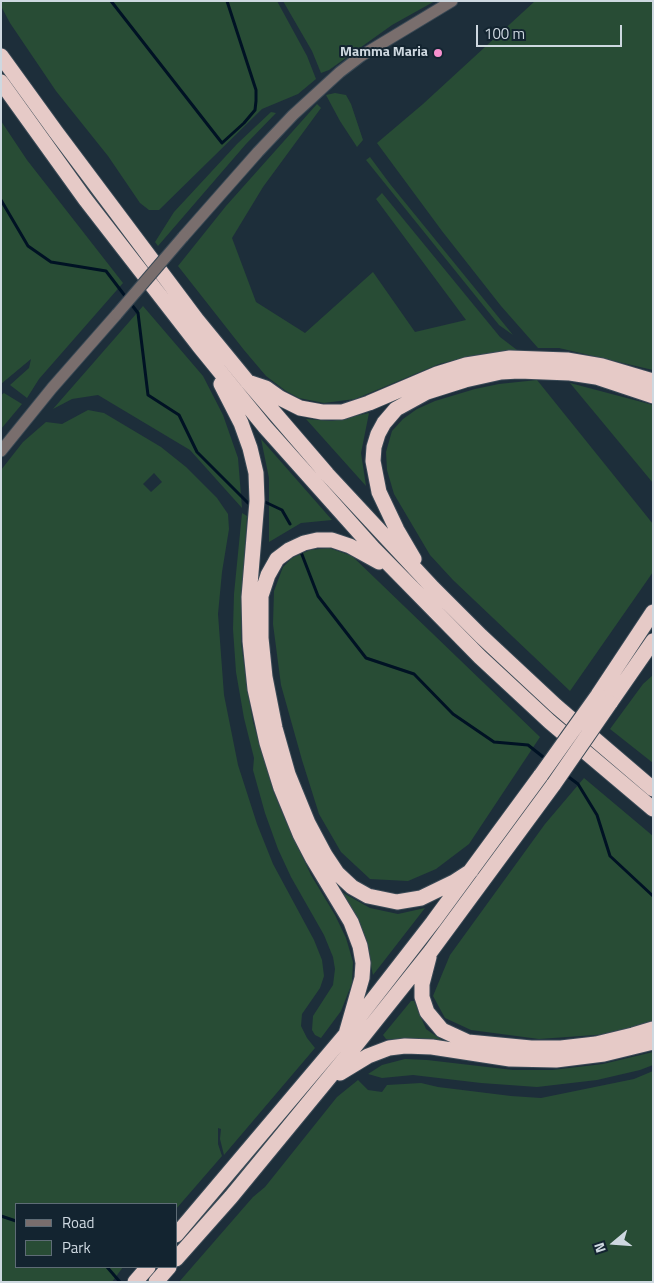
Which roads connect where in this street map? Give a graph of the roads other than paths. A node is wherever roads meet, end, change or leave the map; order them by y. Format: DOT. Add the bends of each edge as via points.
graph roads {
  1 [pos="452,1"];
  2 [pos="1,56"];
  3 [pos="1,82"];
  4 [pos="199,346"];
  5 [pos="568,367"];
  6 [pos="653,380"];
  7 [pos="247,381"];
  8 [pos="653,396"];
  9 [pos="1,451"];
  10 [pos="392,568"];
  11 [pos="432,588"];
  12 [pos="653,612"];
  13 [pos="653,641"];
  14 [pos="653,659"];
  15 [pos="630,674"];
  16 [pos="604,699"];
  17 [pos="653,789"];
  18 [pos="653,808"];
  19 [pos="471,871"];
  20 [pos="431,951"];
  21 [pos="653,1029"];
  22 [pos="348,1038"];
  23 [pos="653,1042"];
  24 [pos="326,1083"];
  25 [pos="178,1233"];
  26 [pos="178,1257"];
  27 [pos="147,1268"];
  28 [pos="134,1282"];
  1 -- 9 [label="street, bridge" via="361,56 293,115 183,237"];
  2 -- 7 [label="highway" via="142,248"];
  3 -- 4 [label="highway" via="85,199"];
  4 -- 10 [label="highway" via="265,426"];
  4 -- 22 [label="highway" via="241,423 256,473 257,501 249,598 250,642 255,688 267,743 300,834 351,922 360,946 362,978"];
  5 -- 6 [label="highway" via="602,366"];
  5 -- 7 [label="highway" via="510,358 466,366 437,374 342,412 300,408"];
  5 -- 8 [label="highway"];
  5 -- 11 [label="highway" via="501,372 465,380 427,392 396,409 384,423 374,447 373,461 380,492 397,530"];
  7 -- 11 [label="highway"];
  10 -- 18 [label="highway" via="550,722"];
  10 -- 19 [label="highway" via="332,540 304,543 277,559 261,596 260,614 265,677 275,728 288,774 308,823 324,855 352,887 368,896 397,902 429,895"];
  11 -- 17 [label="highway" via="556,706"];
  12 -- 16 [label="highway"];
  13 -- 15 [label="highway"];
  14 -- 15 [label="highway"];
  15 -- 16 [label="highway"];
  16 -- 19 [label="highway, bridge" via="541,775"];
  16 -- 20 [label="highway, bridge" via="554,784"];
  19 -- 22 [label="highway"];
  20 -- 21 [label="highway" via="422,984 422,997 428,1012 442,1030 468,1042 561,1048 596,1044"];
  20 -- 22 [label="highway"];
  22 -- 24 [label="highway"];
  22 -- 25 [label="highway" via="314,1071"];
  23 -- 24 [label="highway" via="604,1054 556,1060 510,1059 432,1047 389,1048 350,1065"];
  24 -- 26 [label="highway"];
  27 -- 28 [label="highway"];
}
